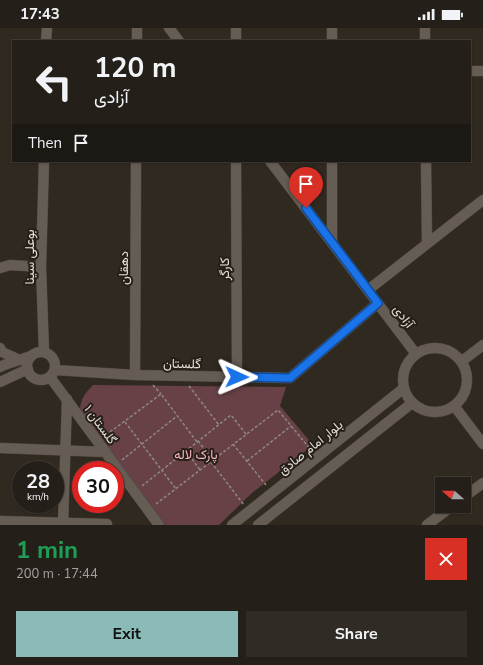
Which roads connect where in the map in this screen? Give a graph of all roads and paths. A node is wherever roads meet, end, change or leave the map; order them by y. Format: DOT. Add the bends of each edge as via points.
graph roads {
  1 [pos="47,28"];
  2 [pos="137,28"];
  3 [pos="169,28"];
  4 [pos="236,28"];
  5 [pos="332,28"];
  6 [pos="425,28"];
  7 [pos="46,40"];
  8 [pos="137,40"];
  9 [pos="178,40"];
  10 [pos="236,40"];
  11 [pos="332,40"];
  12 [pos="425,40"];
  13 [pos="471,71"];
  14 [pos="483,71"];
  15 [pos="44,162"];
  16 [pos="136,162"];
  17 [pos="236,162"];
  18 [pos="271,162"];
  19 [pos="332,162"];
  20 [pos="426,162"];
  21 [pos="483,200"];
  22 [pos="332,243"];
  23 [pos="427,244"];
  24 [pos="41,267"];
  25 [pos="0,268"];
  26 [pos="368,290"];
  27 [pos="378,303"];
  28 [pos="483,344"];
  29 [pos="0,348"];
  30 [pos="44,352"];
  31 [pos="416,354"];
  32 [pos="31,356"];
  33 [pos="20,360"];
  34 [pos="462,361"];
  35 [pos="0,367"];
  36 [pos="28,369"];
  37 [pos="52,373"];
  38 [pos="135,375"];
  39 [pos="181,376"];
  40 [pos="237,377"];
  41 [pos="0,382"];
  42 [pos="404,388"];
  43 [pos="67,399"];
  44 [pos="412,403"];
  45 [pos="454,407"];
  46 [pos="177,416"];
  47 [pos="124,422"];
  48 [pos="219,425"];
  49 [pos="291,426"];
  50 [pos="246,434"];
  51 [pos="98,441"];
  52 [pos="198,442"];
  53 [pos="142,444"];
  54 [pos="233,444"];
  55 [pos="483,444"];
  56 [pos="0,448"];
  57 [pos="66,451"];
  58 [pos="186,451"];
  59 [pos="311,451"];
  60 [pos="106,452"];
  61 [pos="213,460"];
  62 [pos="112,461"];
  63 [pos="120,461"];
  64 [pos="246,461"];
  65 [pos="211,462"];
  66 [pos="162,470"];
  67 [pos="200,470"];
  68 [pos="124,477"];
  69 [pos="272,482"];
  70 [pos="483,483"];
  71 [pos="176,489"];
  72 [pos="134,491"];
  73 [pos="471,492"];
  74 [pos="249,506"];
  75 [pos="148,510"];
  76 [pos="443,513"];
  77 [pos="0,521"];
  78 [pos="63,524"];
  79 [pos="107,524"];
  80 [pos="159,525"];
  81 [pos="232,525"];
  82 [pos="259,525"];
  83 [pos="427,525"];
  1 -- 7 [label="street"];
  2 -- 8 [label="street"];
  3 -- 9 [label="street"];
  4 -- 10 [label="street"];
  5 -- 11 [label="street"];
  6 -- 12 [label="street"];
  13 -- 14 [label="street"];
  15 -- 24 [label="street, بوعلی سینا"];
  16 -- 38 [label="street, دهقان"];
  17 -- 40 [label="street, کارگر"];
  18 -- 22 [label="street, آزادی"];
  19 -- 22 [label="street"];
  20 -- 23 [label="street"];
  21 -- 23 [label="street"];
  22 -- 26 [label="street, آزادی"];
  23 -- 26 [label="street"];
  24 -- 25 [label="street" via="10,265"];
  24 -- 30 [label="street, بوعلی سینا"];
  26 -- 27 [label="street, آزادی"];
  27 -- 31 [label="street, آزادی"];
  27 -- 40 [label="street, گلستان" via="290,378"];
  28 -- 34 [label="street"];
  29 -- 33 [label="street" via="2,352"];
  30 -- 32 [label="street" via="37,352"];
  30 -- 37 [label="street" via="55,362"];
  31 -- 34 [label="street" via="427,348 440,348 452,352"];
  31 -- 42 [label="street" via="408,363 403,375"];
  32 -- 33 [label="street"];
  32 -- 36 [label="street"];
  33 -- 35 [label="street"];
  34 -- 45 [label="street" via="467,372 468,385 463,397"];
  36 -- 37 [label="street" via="37,379 44,380"];
  36 -- 41 [label="street"];
  37 -- 38 [label="street, گلستان"];
  37 -- 43 [label="street, گلستان ۱"];
  38 -- 39 [label="street, گلستان"];
  39 -- 40 [label="street, گلستان"];
  39 -- 48 [label="path"];
  42 -- 44 [label="street"];
  42 -- 74 [label="street, بلوار امام صادق"];
  43 -- 51 [label="street, گلستان ۱"];
  43 -- 57 [label="street"];
  44 -- 45 [label="street" via="430,413 444,412"];
  44 -- 82 [label="street"];
  45 -- 55 [label="street"];
  46 -- 47 [label="path" via="160,394"];
  46 -- 52 [label="path"];
  46 -- 53 [label="path"];
  47 -- 51 [label="path"];
  47 -- 53 [label="path"];
  48 -- 50 [label="path" via="231,415"];
  48 -- 52 [label="path"];
  49 -- 50 [label="path" via="278,410"];
  49 -- 59 [label="path"];
  49 -- 64 [label="path"];
  50 -- 54 [label="path"];
  51 -- 60 [label="street, گلستان ۱"];
  52 -- 58 [label="path"];
  52 -- 61 [label="path"];
  53 -- 63 [label="path"];
  53 -- 66 [label="path"];
  54 -- 61 [label="path"];
  54 -- 64 [label="path"];
  56 -- 57 [label="street"];
  57 -- 60 [label="street"];
  57 -- 78 [label="street"];
  58 -- 66 [label="path"];
  58 -- 67 [label="path"];
  60 -- 62 [label="street, گلستان ۱"];
  61 -- 65 [label="path"];
  64 -- 69 [label="path" via="267,486"];
  65 -- 67 [label="path"];
  65 -- 74 [label="path" via="244,505"];
  66 -- 71 [label="path"];
  66 -- 72 [label="path"];
  67 -- 71 [label="path"];
  68 -- 72 [label="street, گلستان ۱"];
  70 -- 73 [label="street"];
  71 -- 75 [label="path"];
  72 -- 75 [label="street, گلستان ۱"];
  74 -- 81 [label="street, بلوار امام صادق"];
  74 -- 82 [label="street"];
  75 -- 80 [label="street, گلستان ۱"];
  76 -- 83 [label="street"];
  77 -- 78 [label="street"];
  78 -- 79 [label="street"];
}
